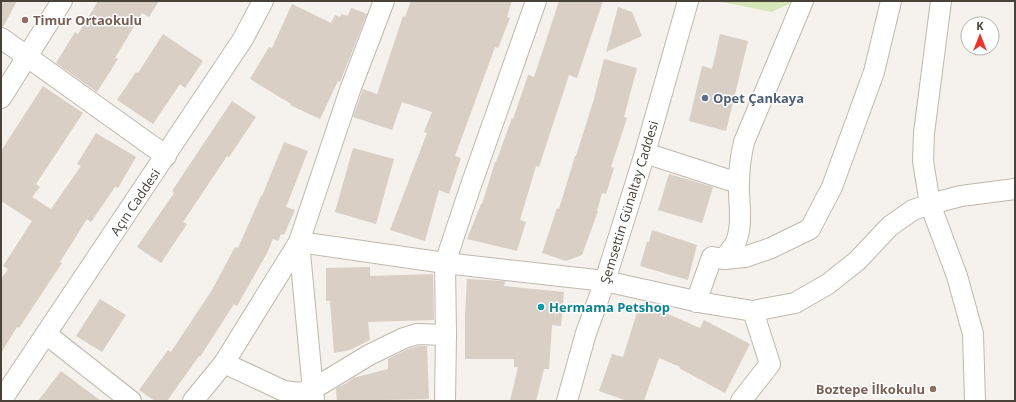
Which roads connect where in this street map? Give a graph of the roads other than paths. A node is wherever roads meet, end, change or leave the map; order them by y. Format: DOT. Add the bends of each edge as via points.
graph roads {
  1 [pos="62,1"];
  2 [pos="263,1"];
  3 [pos="384,1"];
  4 [pos="536,1"];
  5 [pos="687,1"];
  6 [pos="803,1"];
  7 [pos="891,1"];
  8 [pos="941,1"];
  9 [pos="1,38"];
  10 [pos="27,57"];
  11 [pos="1,98"];
  12 [pos="645,153"];
  13 [pos="166,156"];
  14 [pos="738,183"];
  15 [pos="1015,189"];
  16 [pos="930,204"];
  17 [pos="298,242"];
  18 [pos="724,259"];
  19 [pos="445,263"];
  20 [pos="605,281"];
  21 [pos="696,302"];
  22 [pos="753,311"];
  23 [pos="46,334"];
  24 [pos="446,335"];
  25 [pos="224,363"];
  26 [pos="313,395"];
  27 [pos="1,400"];
  28 [pos="131,401"];
  29 [pos="193,401"];
  30 [pos="445,401"];
  31 [pos="566,401"];
  32 [pos="741,401"];
  33 [pos="974,401"];
  1 -- 10 [label="street"];
  2 -- 13 [label="street, Açın Caddesi" via="244,39"];
  3 -- 17 [label="street" via="350,90"];
  4 -- 19 [label="street"];
  5 -- 12 [label="street, Şemsettin Günaltay Caddesi"];
  6 -- 14 [label="street" via="744,142"];
  7 -- 18 [label="street" via="874,72 832,187 810,229 771,248 745,257"];
  8 -- 16 [label="street" via="924,133 923,161"];
  9 -- 10 [label="street"];
  10 -- 11 [label="street"];
  10 -- 13 [label="street"];
  12 -- 14 [label="street"];
  12 -- 20 [label="street, Şemsettin Günaltay Caddesi"];
  13 -- 23 [label="street, Açın Caddesi"];
  14 -- 18 [label="street" via="739,225 735,243"];
  15 -- 16 [label="street" via="961,196"];
  16 -- 22 [label="street" via="913,210 890,226 857,261 828,284 795,303"];
  16 -- 33 [label="street" via="957,276 973,334"];
  17 -- 19 [label="street"];
  17 -- 25 [label="street"];
  17 -- 26 [label="street"];
  18 -- 21 [label="street" via="712,257"];
  19 -- 20 [label="street"];
  19 -- 24 [label="street"];
  20 -- 21 [label="street"];
  20 -- 31 [label="street, Şemsettin Günaltay Caddesi"];
  21 -- 22 [label="street"];
  22 -- 32 [label="street" via="770,364"];
  23 -- 27 [label="street, Açın Caddesi"];
  23 -- 28 [label="street"];
  24 -- 26 [label="street" via="417,334 404,338 369,355"];
  24 -- 30 [label="street"];
  25 -- 26 [label="street" via="284,391"];
  25 -- 29 [label="street"];
}
